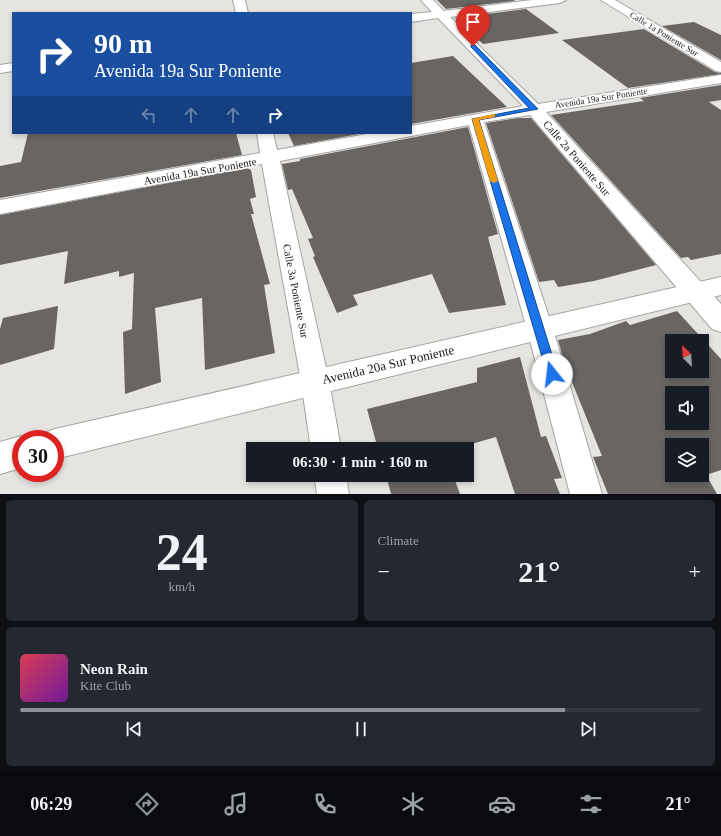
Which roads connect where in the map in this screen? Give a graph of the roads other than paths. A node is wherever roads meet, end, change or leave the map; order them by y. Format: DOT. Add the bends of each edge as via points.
graph roads {
  1 [pos="239,0"];
  2 [pos="427,0"];
  3 [pos="560,0"];
  4 [pos="606,0"];
  5 [pos="242,12"];
  6 [pos="442,14"];
  7 [pos="412,18"];
  8 [pos="12,67"];
  9 [pos="721,68"];
  10 [pos="0,69"];
  11 [pos="721,79"];
  12 [pos="534,109"];
  13 [pos="475,119"];
  14 [pos="412,131"];
  15 [pos="265,134"];
  16 [pos="396,134"];
  17 [pos="270,158"];
  18 [pos="0,208"];
  19 [pos="721,286"];
  20 [pos="696,292"];
  21 [pos="721,321"];
  22 [pos="540,329"];
  23 [pos="315,381"];
  24 [pos="64,442"];
  25 [pos="325,442"];
  26 [pos="12,455"];
  27 [pos="0,458"];
  28 [pos="331,482"];
  29 [pos="333,494"];
  30 [pos="586,494"];
  1 -- 5 [label="street"];
  2 -- 6 [label="street, Calle 2a Poniente Sur"];
  3 -- 6 [label="street"];
  4 -- 9 [label="street, Calle 1a Poniente Sur"];
  6 -- 7 [label="street"];
  6 -- 12 [label="street, Calle 2a Poniente Sur"];
  8 -- 10 [label="street"];
  11 -- 12 [label="street, Avenida 19a Sur Poniente"];
  12 -- 13 [label="street, Avenida 19a Sur Poniente"];
  12 -- 20 [label="street, Calle 2a Poniente Sur"];
  13 -- 14 [label="street, Avenida 19a Sur Poniente"];
  13 -- 22 [label="street"];
  15 -- 17 [label="street, Calle 3a Poniente Sur"];
  16 -- 17 [label="street, Avenida 19a Sur Poniente"];
  17 -- 18 [label="street, Avenida 19a Sur Poniente"];
  17 -- 23 [label="street, Calle 3a Poniente Sur"];
  19 -- 20 [label="street, Avenida 20a Sur Poniente"];
  20 -- 21 [label="street, Calle 2a Poniente Sur"];
  20 -- 22 [label="street, Avenida 20a Sur Poniente"];
  22 -- 23 [label="street, Avenida 20a Sur Poniente"];
  22 -- 30 [label="street"];
  23 -- 24 [label="street, Avenida 20a Sur Poniente"];
  23 -- 25 [label="street, Calle 3a Poniente Sur"];
  26 -- 27 [label="street"];
  28 -- 29 [label="street"];
}
